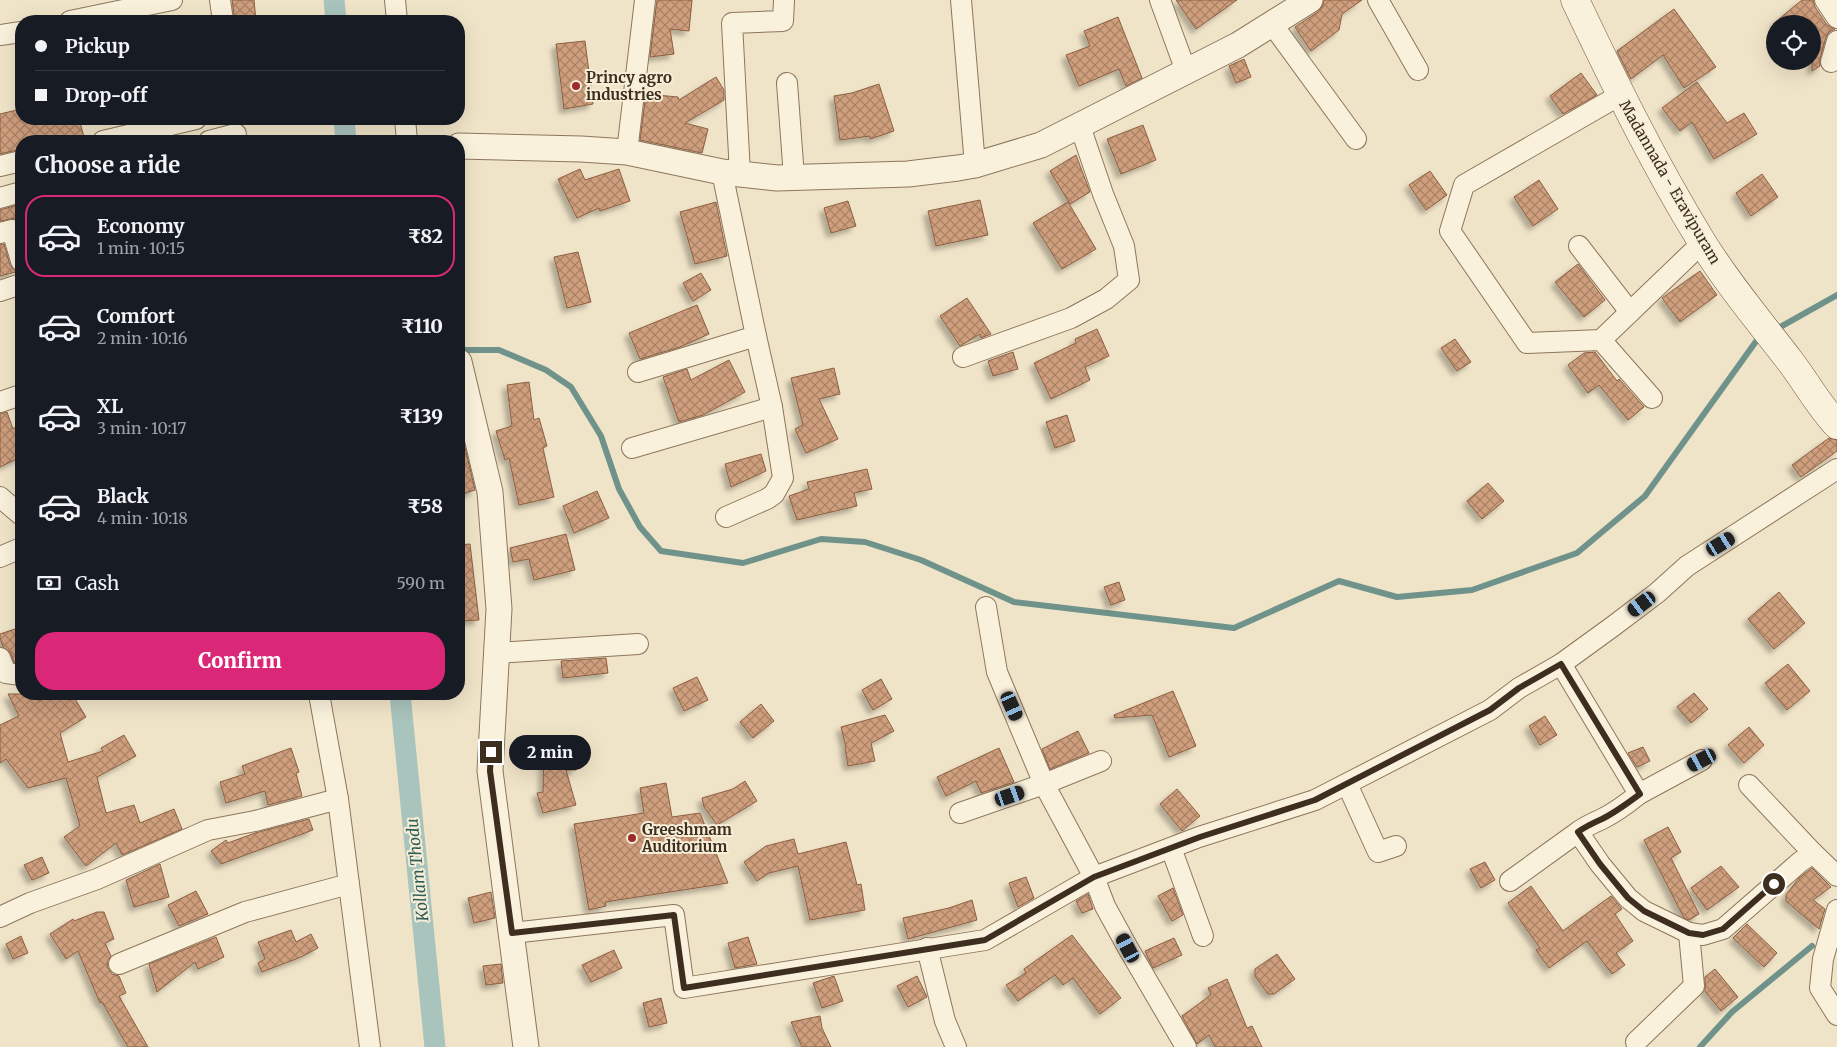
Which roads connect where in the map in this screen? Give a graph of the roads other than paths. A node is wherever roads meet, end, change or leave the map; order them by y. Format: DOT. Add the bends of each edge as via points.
graph roads {
  1 [pos="172,0"];
  2 [pos="220,0"];
  3 [pos="395,0"];
  4 [pos="644,0"];
  5 [pos="784,0"];
  6 [pos="961,0"];
  7 [pos="1160,0"];
  8 [pos="1310,0"];
  9 [pos="1378,0"];
  10 [pos="1575,0"];
  11 [pos="1825,0"];
  12 [pos="99,15"];
  13 [pos="221,15"];
  14 [pos="396,15"];
  15 [pos="1837,18"];
  16 [pos="1272,24"];
  17 [pos="15,33"];
  18 [pos="0,35"];
  19 [pos="1837,41"];
  20 [pos="1831,62"];
  21 [pos="1418,70"];
  22 [pos="1186,71"];
  23 [pos="787,83"];
  24 [pos="1620,95"];
  25 [pos="171,125"];
  26 [pos="1080,126"];
  27 [pos="128,135"];
  28 [pos="1356,139"];
  29 [pos="465,146"];
  30 [pos="627,152"];
  31 [pos="15,162"];
  32 [pos="975,165"];
  33 [pos="0,166"];
  34 [pos="731,173"];
  35 [pos="794,177"];
  36 [pos="15,194"];
  37 [pos="0,198"];
  38 [pos="0,233"];
  39 [pos="15,240"];
  40 [pos="1702,243"];
  41 [pos="1579,246"];
  42 [pos="15,286"];
  43 [pos="0,291"];
  44 [pos="1630,312"];
  45 [pos="756,336"];
  46 [pos="1601,340"];
  47 [pos="963,357"];
  48 [pos="638,372"];
  49 [pos="465,387"];
  50 [pos="15,397"];
  51 [pos="1652,398"];
  52 [pos="0,402"];
  53 [pos="772,407"];
  54 [pos="1834,418"];
  55 [pos="632,448"];
  56 [pos="1837,469"];
  57 [pos="0,497"];
  58 [pos="15,510"];
  59 [pos="726,517"];
  60 [pos="15,551"];
  61 [pos="0,557"];
  62 [pos="986,607"];
  63 [pos="638,644"];
  64 [pos="497,653"];
  65 [pos="0,658"];
  66 [pos="1561,664"];
  67 [pos="15,674"];
  68 [pos="320,700"];
  69 [pos="1702,760"];
  70 [pos="1100,761"];
  71 [pos="1044,784"];
  72 [pos="1347,784"];
  73 [pos="1749,785"];
  74 [pos="1640,794"];
  75 [pos="338,799"];
  76 [pos="960,812"];
  77 [pos="1578,832"];
  78 [pos="1396,846"];
  79 [pos="1171,848"];
  80 [pos="1813,853"];
  81 [pos="1837,876"];
  82 [pos="1094,877"];
  83 [pos="1510,881"];
  84 [pos="349,884"];
  85 [pos="1837,910"];
  86 [pos="0,917"];
  87 [pos="512,933"];
  88 [pos="1689,933"];
  89 [pos="1203,936"];
  90 [pos="927,948"];
  91 [pos="119,964"];
  92 [pos="1837,1015"];
  93 [pos="1636,1042"];
  94 [pos="370,1047"];
  95 [pos="526,1047"];
  96 [pos="956,1047"];
  97 [pos="1186,1047"];
  1 -- 12 [label="street"];
  2 -- 13 [label="street"];
  3 -- 14 [label="street"];
  4 -- 30 [label="street"];
  5 -- 34 [label="street" via="782,21 732,23"];
  6 -- 32 [label="street"];
  7 -- 22 [label="street"];
  8 -- 16 [label="street"];
  9 -- 21 [label="street"];
  10 -- 24 [label="main road, Madannada - Eravipuram"];
  11 -- 15 [label="street"];
  16 -- 22 [label="street"];
  16 -- 28 [label="street"];
  17 -- 18 [label="street"];
  19 -- 20 [label="street"];
  22 -- 26 [label="street"];
  23 -- 35 [label="street"];
  24 -- 40 [label="main road, Madannada - Eravipuram"];
  24 -- 46 [label="street" via="1464,185 1450,231 1527,343"];
  25 -- 27 [label="street"];
  26 -- 32 [label="street" via="1041,145"];
  26 -- 47 [label="street" via="1124,246 1129,280 1106,299 1071,318"];
  29 -- 30 [label="street"];
  30 -- 34 [label="street"];
  31 -- 33 [label="street"];
  32 -- 35 [label="street" via="908,174"];
  34 -- 35 [label="street"];
  34 -- 45 [label="street"];
  36 -- 37 [label="street"];
  38 -- 39 [label="street" via="12,230"];
  40 -- 44 [label="street"];
  40 -- 54 [label="main road, Madannada - Eravipuram"];
  41 -- 44 [label="street"];
  42 -- 43 [label="street"];
  44 -- 46 [label="street"];
  45 -- 48 [label="street"];
  45 -- 53 [label="street"];
  46 -- 51 [label="street"];
  49 -- 64 [label="street" via="490,492 499,609"];
  50 -- 52 [label="street"];
  53 -- 55 [label="street"];
  53 -- 59 [label="street" via="783,478 774,494 767,499"];
  56 -- 66 [label="street" via="1687,566 1658,593"];
  57 -- 58 [label="street"];
  60 -- 61 [label="street"];
  62 -- 71 [label="street" via="997,672"];
  63 -- 64 [label="street"];
  64 -- 87 [label="street" via="490,771"];
  65 -- 67 [label="street" via="6,673"];
  66 -- 72 [label="street" via="1519,688 1490,710"];
  66 -- 74 [label="street"];
  68 -- 75 [label="street"];
  69 -- 74 [label="street"];
  70 -- 71 [label="street"];
  71 -- 76 [label="street"];
  71 -- 82 [label="street"];
  72 -- 78 [label="street" via="1378,852"];
  72 -- 79 [label="street" via="1315,800"];
  73 -- 80 [label="street"];
  74 -- 77 [label="street"];
  75 -- 84 [label="street"];
  75 -- 86 [label="street" via="208,830"];
  77 -- 83 [label="street"];
  77 -- 88 [label="street" via="1628,898 1644,911"];
  79 -- 82 [label="street"];
  79 -- 89 [label="street"];
  80 -- 81 [label="street"];
  80 -- 88 [label="street" via="1723,929 1703,935"];
  82 -- 90 [label="street" via="985,940"];
  82 -- 97 [label="street" via="1105,906"];
  84 -- 91 [label="street" via="245,912"];
  84 -- 94 [label="street"];
  85 -- 92 [label="street" via="1823,959 1820,988"];
  87 -- 90 [label="street" via="674,915 684,988"];
  87 -- 95 [label="street"];
  88 -- 93 [label="street" via="1694,986"];
  90 -- 96 [label="street" via="944,1021"];
}
